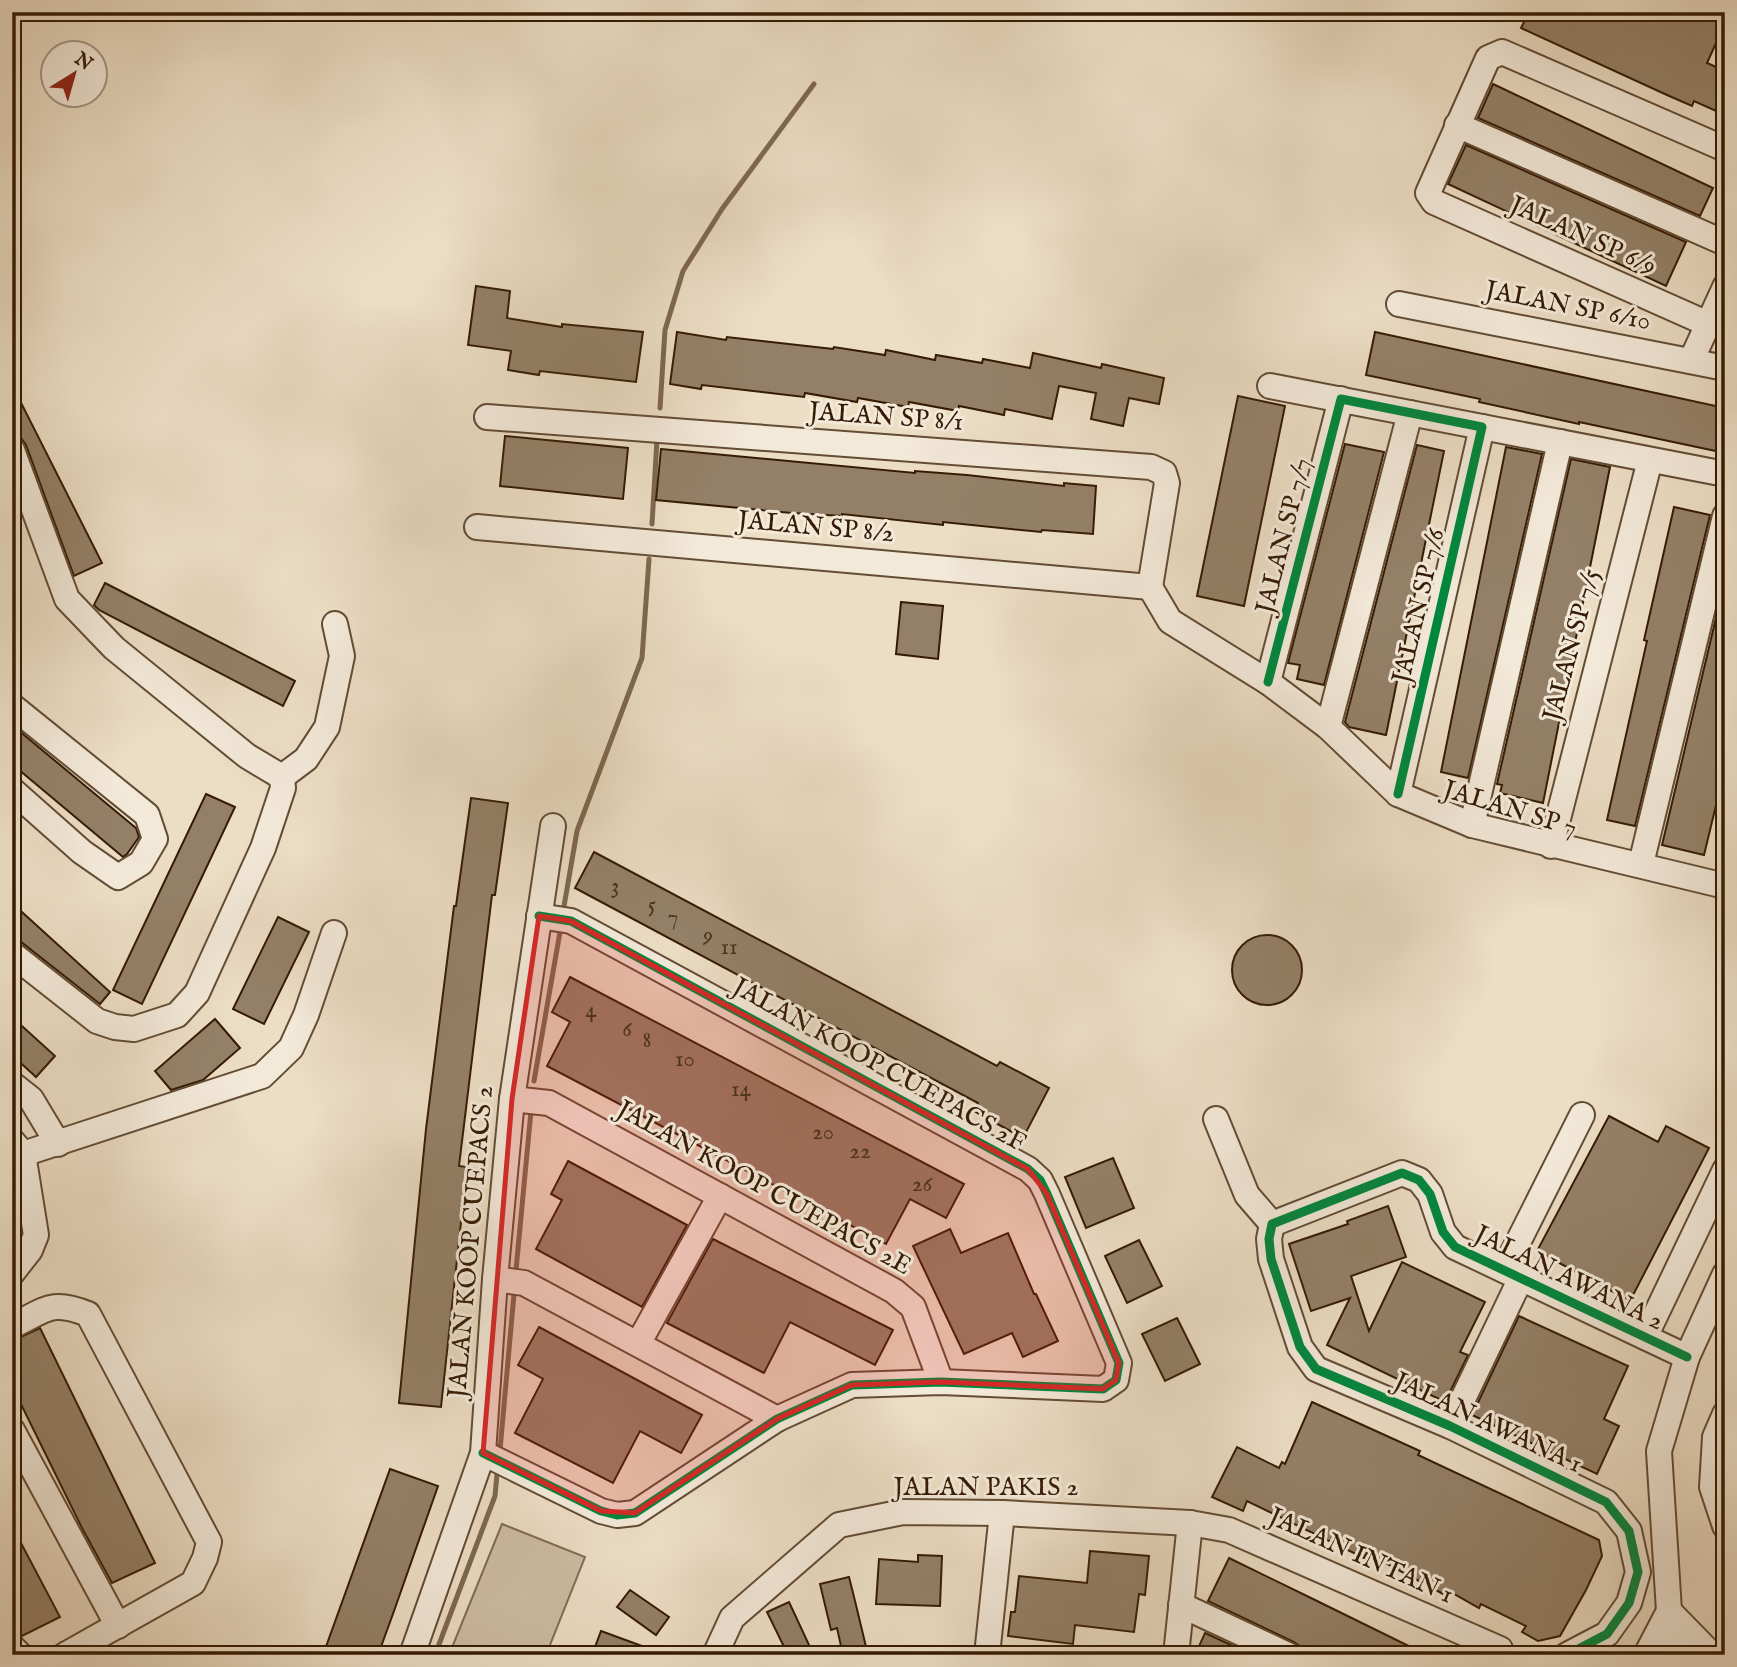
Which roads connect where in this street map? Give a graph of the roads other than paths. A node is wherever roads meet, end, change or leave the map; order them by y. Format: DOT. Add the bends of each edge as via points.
graph roads {
  1 [pos="1457,125"];
  2 [pos="1725,149"];
  3 [pos="1725,243"];
  4 [pos="1725,287"];
  5 [pos="1399,304"];
  6 [pos="1708,324"];
  7 [pos="1691,360"];
  8 [pos="1725,368"];
  9 [pos="1270,386"];
  10 [pos="1340,400"];
  11 [pos="1410,413"];
  12 [pos="487,417"];
  13 [pos="1482,427"];
  14 [pos="1560,442"];
  15 [pos="12,450"];
  16 [pos="1650,460"];
  17 [pos="1725,474"];
  18 [pos="1725,516"];
  19 [pos="477,527"];
  20 [pos="1150,587"];
  21 [pos="335,624"];
  22 [pos="1268,682"];
  23 [pos="12,706"];
  24 [pos="1328,727"];
  25 [pos="282,777"];
  26 [pos="12,790"];
  27 [pos="1398,794"];
  28 [pos="1472,825"];
  29 [pos="553,826"];
  30 [pos="1550,846"];
  31 [pos="1641,864"];
  32 [pos="1724,884"];
  33 [pos="539,916"];
  34 [pos="334,933"];
  35 [pos="12,954"];
  36 [pos="12,1084"];
  37 [pos="512,1099"];
  38 [pos="1582,1115"];
  39 [pos="1216,1119"];
  40 [pos="58,1144"];
  41 [pos="18,1148"];
  42 [pos="1725,1170"];
  43 [pos="720,1196"];
  44 [pos="1272,1224"];
  45 [pos="12,1273"];
  46 [pos="1512,1274"];
  47 [pos="1725,1274"];
  48 [pos="495,1279"];
  49 [pos="12,1325"];
  50 [pos="1646,1337"];
  51 [pos="638,1345"];
  52 [pos="1687,1357"];
  53 [pos="941,1382"];
  54 [pos="1725,1414"];
  55 [pos="777,1419"];
  56 [pos="1450,1426"];
  57 [pos="12,1430"];
  58 [pos="483,1453"];
  59 [pos="1002,1513"];
  60 [pos="1190,1523"];
  61 [pos="1725,1526"];
  62 [pos="1181,1605"];
  63 [pos="1669,1611"];
  64 [pos="118,1626"];
  65 [pos="12,1647"];
  66 [pos="20,1655"];
  67 [pos="65,1655"];
  68 [pos="412,1655"];
  69 [pos="715,1655"];
  70 [pos="988,1655"];
  71 [pos="1176,1655"];
  72 [pos="1288,1655"];
  73 [pos="1502,1655"];
  74 [pos="1567,1655"];
  75 [pos="1646,1655"];
  76 [pos="1679,1655"];
  77 [pos="1712,1655"];
  1 -- 2 [label="street" via="1488,58 1502,52"];
  1 -- 3 [label="street"];
  1 -- 6 [label="street, JALAN SP 6/9" via="1428,193 1434,202"];
  4 -- 6 [label="street"];
  5 -- 7 [label="street, JALAN SP 6/10"];
  6 -- 7 [label="street"];
  7 -- 8 [label="street, JALAN SP 6/10"];
  9 -- 10 [label="street"];
  10 -- 11 [label="street"];
  10 -- 22 [label="street, JALAN SP 7/7"];
  11 -- 13 [label="street"];
  11 -- 24 [label="street"];
  12 -- 20 [label="street, JALAN SP 8/1" via="1151,467 1164,473 1167,483"];
  13 -- 14 [label="street"];
  13 -- 27 [label="street, JALAN SP 7/6"];
  14 -- 16 [label="street"];
  14 -- 28 [label="street"];
  15 -- 25 [label="street" via="67,599 114,648 247,756"];
  16 -- 17 [label="street"];
  16 -- 30 [label="street, JALAN SP 7/5"];
  18 -- 31 [label="street"];
  19 -- 20 [label="street, JALAN SP 8/2"];
  20 -- 22 [label="street, JALAN SP 7" via="1170,621"];
  21 -- 25 [label="street" via="342,656 327,727 306,759"];
  22 -- 24 [label="street, JALAN SP 7"];
  23 -- 26 [label="street" via="147,815 155,839 141,863 118,877 82,852"];
  24 -- 27 [label="street, JALAN SP 7"];
  25 -- 35 [label="street" via="283,788 263,848 197,993 177,1015 134,1029 97,1021"];
  27 -- 28 [label="street, JALAN SP 7"];
  28 -- 30 [label="street, JALAN SP 7"];
  29 -- 33 [label="street, JALAN KOOP CUEPACS 2"];
  30 -- 31 [label="street, JALAN SP 7"];
  31 -- 32 [label="street, JALAN SP 7"];
  33 -- 37 [label="street, JALAN KOOP CUEPACS 2"];
  33 -- 53 [label="street, JALAN KOOP CUEPACS 2F" via="571,921 1040,1180 1119,1363 1116,1380 1103,1389"];
  34 -- 40 [label="street" via="291,1048 262,1076"];
  36 -- 40 [label="street" via="31,1099"];
  37 -- 43 [label="street, JALAN KOOP CUEPACS 2E" via="549,1103"];
  37 -- 48 [label="street, JALAN KOOP CUEPACS 2"];
  38 -- 46 [label="street"];
  39 -- 44 [label="street" via="1247,1195"];
  40 -- 41 [label="street"];
  41 -- 45 [label="street" via="36,1235"];
  42 -- 50 [label="street"];
  43 -- 51 [label="street"];
  43 -- 53 [label="street, JALAN KOOP CUEPACS 2E" via="894,1291 913,1307"];
  44 -- 46 [label="street, JALAN AWANA 2" via="1402,1173 1419,1180 1430,1194 1443,1232 1455,1247"];
  44 -- 56 [label="street, JALAN AWANA 1" via="1271,1259 1300,1347 1315,1369"];
  46 -- 50 [label="street, JALAN AWANA 2"];
  46 -- 56 [label="street"];
  47 -- 52 [label="street"];
  48 -- 51 [label="street" via="524,1283"];
  48 -- 58 [label="street, JALAN KOOP CUEPACS 2"];
  49 -- 64 [label="street" via="56,1305 88,1314 209,1542 193,1583"];
  50 -- 52 [label="street, JALAN AWANA 2"];
  51 -- 55 [label="street"];
  52 -- 63 [label="street" via="1659,1451"];
  53 -- 55 [label="street" via="852,1385"];
  54 -- 61 [label="street" via="1715,1437 1712,1487"];
  55 -- 58 [label="street" via="635,1513 601,1511"];
  56 -- 74 [label="street, JALAN AWANA 1" via="1606,1502 1629,1531 1638,1572 1629,1603 1607,1634"];
  57 -- 64 [label="street"];
  58 -- 68 [label="street, JALAN KOOP CUEPACS 2"];
  59 -- 60 [label="street, JALAN PAKIS 2"];
  59 -- 69 [label="street, JALAN PAKIS 2" via="903,1511 839,1525 732,1618"];
  59 -- 70 [label="street"];
  60 -- 62 [label="street"];
  60 -- 73 [label="street, JALAN INTAN 1" via="1229,1530 1500,1649"];
  62 -- 71 [label="street"];
  62 -- 72 [label="street"];
  63 -- 75 [label="street"];
  63 -- 76 [label="street"];
  63 -- 77 [label="street"];
  64 -- 67 [label="street"];
  65 -- 66 [label="street"];
}
